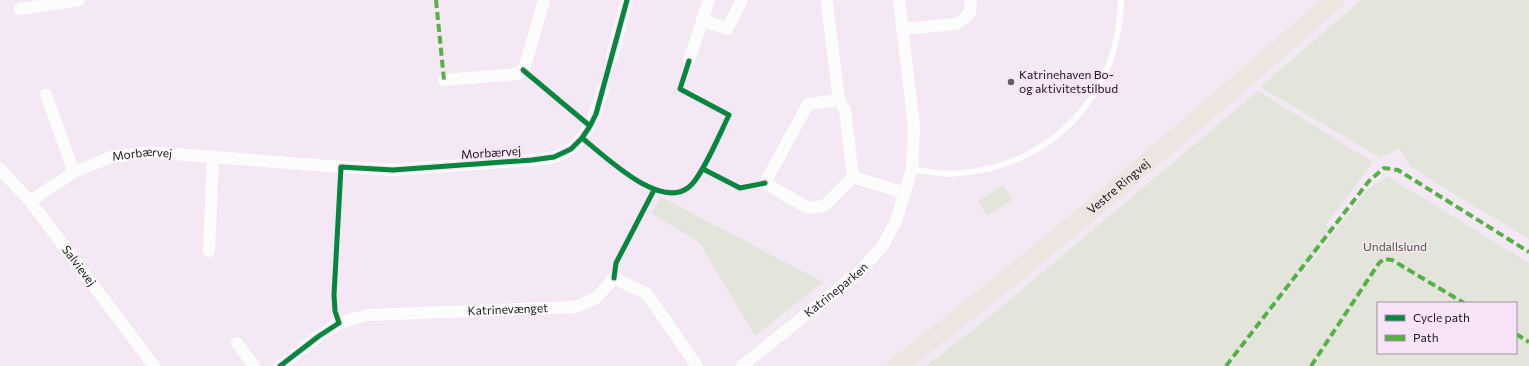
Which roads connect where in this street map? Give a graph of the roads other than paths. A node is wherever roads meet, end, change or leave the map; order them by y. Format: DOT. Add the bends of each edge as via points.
graph roads {
  1 [pos="79,0"];
  2 [pos="544,0"];
  3 [pos="627,0"];
  4 [pos="709,0"];
  5 [pos="742,0"];
  6 [pos="899,0"];
  7 [pos="971,0"];
  8 [pos="1121,0"];
  9 [pos="1335,0"];
  10 [pos="827,4"];
  11 [pos="20,9"];
  12 [pos="702,20"];
  13 [pos="902,29"];
  14 [pos="612,57"];
  15 [pos="689,60"];
  16 [pos="444,80"];
  17 [pos="603,89"];
  18 [pos="46,95"];
  19 [pos="839,100"];
  20 [pos="213,156"];
  21 [pos="0,169"];
  22 [pos="912,169"];
  23 [pos="74,172"];
  24 [pos="853,177"];
  25 [pos="905,193"];
  26 [pos="30,201"];
  27 [pos="209,251"];
  28 [pos="237,343"];
  29 [pos="154,366"];
  30 [pos="254,366"];
  31 [pos="280,366"];
  32 [pos="696,366"];
  33 [pos="742,366"];
  34 [pos="897,366"];
  1 -- 11 [label="street"];
  2 -- 16 [label="street" via="525,66 518,74"];
  3 -- 14 [label="street"];
  4 -- 12 [label="street"];
  5 -- 12 [label="street" via="727,29"];
  6 -- 13 [label="street, Katrineparken"];
  7 -- 13 [label="street" via="970,12 964,20 956,24"];
  8 -- 22 [label="lane" via="1120,25 1107,70 1083,111 1054,138 1028,155 983,171 943,173"];
  9 -- 34 [label="main road, Vestre Ringvej" via="1105,199"];
  10 -- 19 [label="street"];
  12 -- 15 [label="street"];
  13 -- 22 [label="street, Katrineparken" via="914,127"];
  14 -- 17 [label="lane"];
  17 -- 20 [label="street, Morbærvej" via="596,114 582,138 571,149 554,157 393,170"];
  18 -- 23 [label="street"];
  19 -- 24 [label="street" via="845,110"];
  19 -- 24 [label="street" via="808,104 764,183 808,208 824,206"];
  20 -- 23 [label="street, Morbærvej" via="149,152 111,157"];
  20 -- 27 [label="street"];
  21 -- 26 [label="street, Salvievej"];
  22 -- 25 [label="street, Katrineparken"];
  23 -- 26 [label="street, Morbærvej"];
  24 -- 25 [label="street"];
  25 -- 33 [label="street, Katrineparken" via="896,221 882,247 859,272"];
  26 -- 29 [label="street, Salvievej"];
  28 -- 30 [label="street"];
  31 -- 32 [label="street, Katrinevænget" via="339,323 367,315 576,307 596,298 614,278 647,294"];
}
